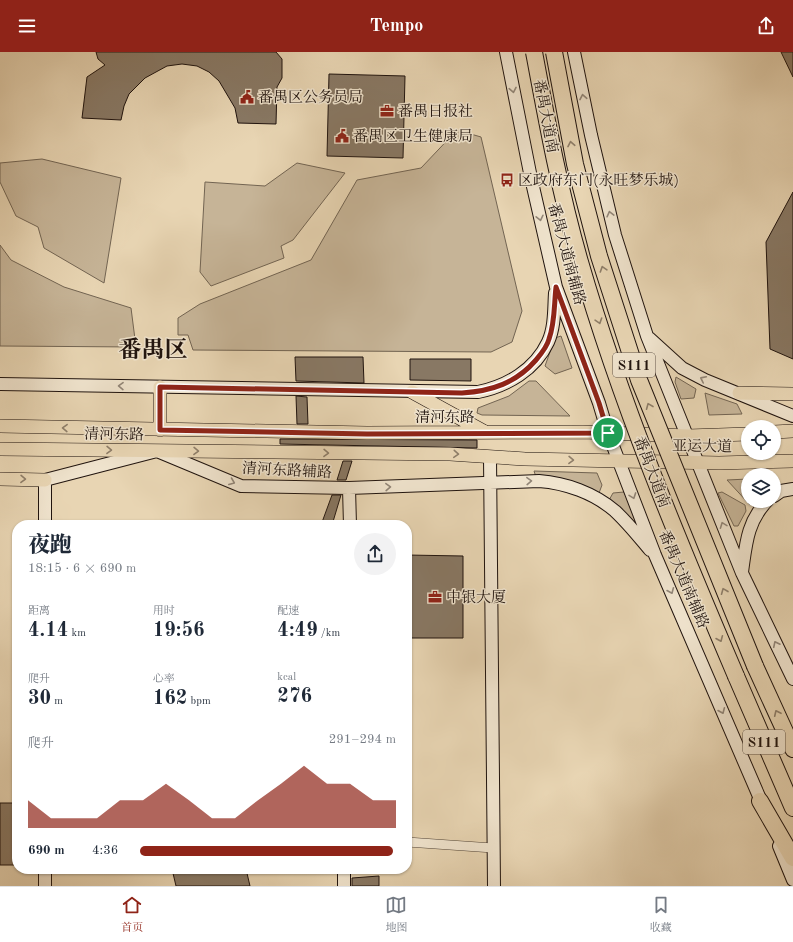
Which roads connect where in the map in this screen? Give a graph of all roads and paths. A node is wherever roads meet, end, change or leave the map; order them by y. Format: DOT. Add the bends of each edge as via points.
graph roads {
  1 [pos="506,52"];
  2 [pos="534,52"];
  3 [pos="554,52"];
  4 [pos="574,52"];
  5 [pos="556,287"];
  6 [pos="647,336"];
  7 [pos="0,384"];
  8 [pos="160,387"];
  9 [pos="412,392"];
  10 [pos="739,394"];
  11 [pos="793,394"];
  12 [pos="793,416"];
  13 [pos="0,426"];
  14 [pos="160,430"];
  15 [pos="793,431"];
  16 [pos="781,432"];
  17 [pos="487,433"];
  18 [pos="608,433"];
  19 [pos="741,434"];
  20 [pos="649,435"];
  21 [pos="688,436"];
  22 [pos="0,449"];
  23 [pos="157,451"];
  24 [pos="490,457"];
  25 [pos="619,460"];
  26 [pos="659,461"];
  27 [pos="793,461"];
  28 [pos="697,462"];
  29 [pos="0,479"];
  30 [pos="45,480"];
  31 [pos="490,482"];
  32 [pos="349,488"];
  33 [pos="793,489"];
  34 [pos="781,491"];
  35 [pos="760,508"];
  36 [pos="45,520"];
  37 [pos="350,520"];
  38 [pos="655,556"];
  39 [pos="742,573"];
  40 [pos="793,679"];
  41 [pos="793,749"];
  42 [pos="760,801"];
  43 [pos="793,808"];
  44 [pos="412,842"];
  45 [pos="494,848"];
  46 [pos="793,858"];
  47 [pos="45,874"];
  48 [pos="344,874"];
  49 [pos="793,880"];
  50 [pos="45,886"];
  51 [pos="344,886"];
  52 [pos="494,886"];
  1 -- 5 [label="main road, 番禺大道南辅路, one-way"];
  2 -- 43 [label="highway, 番禺大道南 / S111, one-way, bridge" via="556,164 580,261 620,388 674,530"];
  41 -- 3 [label="highway, 番禺大道南 / S111, one-way, bridge" via="755,666 637,373 599,256 575,164"];
  6 -- 4 [label="main road, one-way" via="615,235"];
  5 -- 9 [label="main road" via="549,341 541,354 518,376 507,384 478,392"];
  5 -- 18 [label="main road, 番禺大道南辅路"];
  10 -- 6 [label="main road, one-way" via="682,368"];
  6 -- 21 [label="main road"];
  8 -- 7 [label="main road, one-way"];
  8 -- 9 [label="main road"];
  8 -- 14 [label="main road"];
  9 -- 17 [label="main road"];
  10 -- 11 [label="main road"];
  10 -- 12 [label="main road"];
  14 -- 13 [label="main road, 清河东路, one-way"];
  14 -- 17 [label="main road, 清河东路"];
  15 -- 16 [label="main road"];
  17 -- 18 [label="main road, 清河东路"];
  18 -- 20 [label="main road, 清河东路"];
  18 -- 25 [label="main road, 番禺大道南辅路"];
  19 -- 21 [label="main road, 亚运大道"];
  20 -- 21 [label="main road, 亚运大道"];
  21 -- 28 [label="main road"];
  22 -- 23 [label="main road, 清河东路, one-way"];
  23 -- 24 [label="main road, 清河东路, one-way" via="450,454"];
  23 -- 30 [label="main road"];
  23 -- 32 [label="main road, 清河东路辅路, one-way" via="241,486"];
  24 -- 25 [label="main road, 清河东路, one-way"];
  24 -- 31 [label="main road"];
  25 -- 26 [label="main road, 清河东路"];
  25 -- 38 [label="main road, 番禺大道南辅路, one-way"];
  26 -- 28 [label="main road, 亚运大道"];
  27 -- 28 [label="main road, 亚运大道"];
  39 -- 28 [label="main road, one-way"];
  29 -- 30 [label="main road, one-way"];
  30 -- 36 [label="main road"];
  32 -- 31 [label="main road, 清河东路辅路, one-way"];
  31 -- 38 [label="main road, 清河东路辅路, one-way" via="558,483 602,501 616,512"];
  31 -- 45 [label="main road"];
  32 -- 37 [label="main road"];
  33 -- 34 [label="main road"];
  35 -- 39 [label="main road" via="748,533"];
  38 -- 42 [label="main road, 番禺大道南辅路, one-way"];
  40 -- 39 [label="main road, one-way"];
  42 -- 46 [label="highway"];
  42 -- 49 [label="main road, 番禺大道南辅路"];
  44 -- 45 [label="street"];
  45 -- 52 [label="main road"];
  47 -- 50 [label="main road"];
  48 -- 51 [label="main road"];
}
